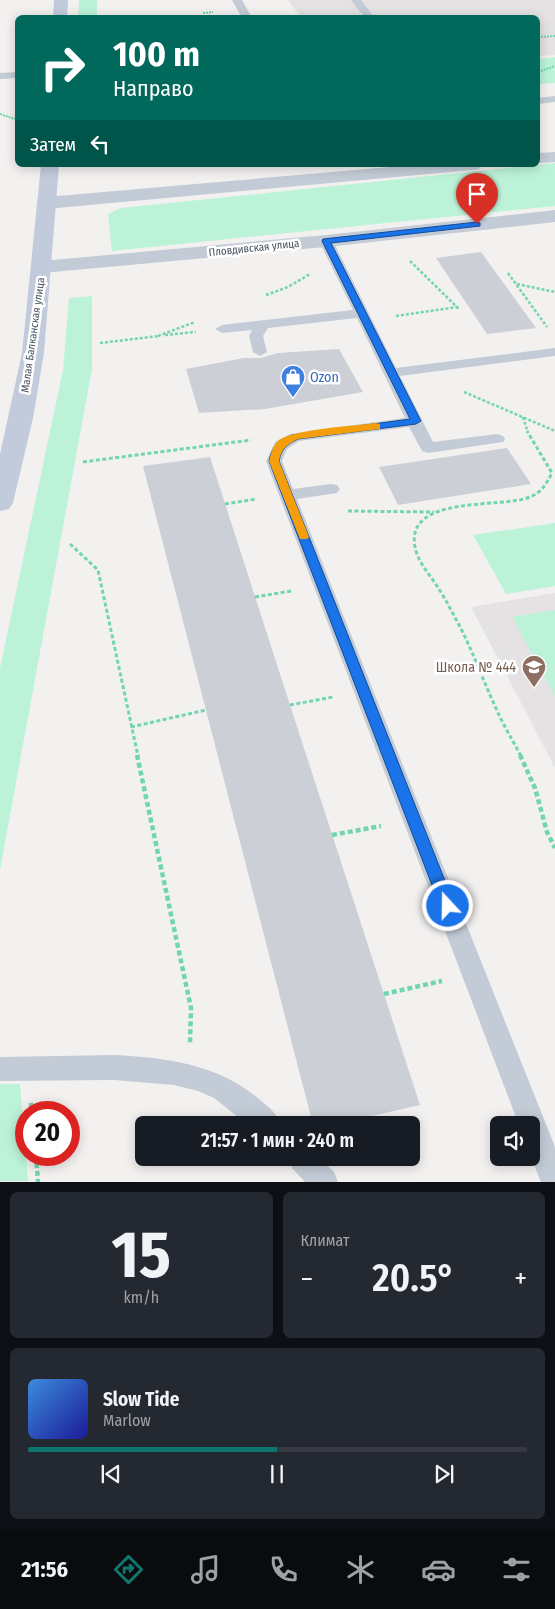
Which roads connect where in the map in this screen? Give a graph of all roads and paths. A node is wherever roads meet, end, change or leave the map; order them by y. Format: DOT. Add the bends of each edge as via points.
graph roads {
  1 [pos="61,0"];
  2 [pos="237,0"];
  3 [pos="356,0"];
  4 [pos="60,15"];
  5 [pos="245,15"];
  6 [pos="368,15"];
  7 [pos="555,36"];
  8 [pos="540,37"];
  9 [pos="555,66"];
  10 [pos="540,71"];
  11 [pos="15,75"];
  12 [pos="0,76"];
  13 [pos="555,99"];
  14 [pos="540,101"];
  15 [pos="0,114"];
  16 [pos="15,119"];
  17 [pos="555,157"];
  18 [pos="540,158"];
  19 [pos="50,167"];
  20 [pos="444,167"];
  21 [pos="46,203"];
  22 [pos="555,216"];
  23 [pos="326,241"];
  24 [pos="408,260"];
  25 [pos="42,268"];
  26 [pos="508,273"];
  27 [pos="516,284"];
  28 [pos="555,292"];
  29 [pos="364,316"];
  30 [pos="263,324"];
  31 [pos="222,329"];
  32 [pos="552,334"];
  33 [pos="100,343"];
  34 [pos="260,352"];
  35 [pos="555,352"];
  36 [pos="414,370"];
  37 [pos="392,373"];
  38 [pos="523,417"];
  39 [pos="416,421"];
  40 [pos="555,431"];
  41 [pos="497,439"];
  42 [pos="282,443"];
  43 [pos="83,462"];
  44 [pos="331,489"];
  45 [pos="1,492"];
  46 [pos="297,493"];
  47 [pos="435,512"];
  48 [pos="70,544"];
  49 [pos="364,691"];
  50 [pos="290,705"];
  51 [pos="206,710"];
  52 [pos="131,727"];
  53 [pos="414,820"];
  54 [pos="332,836"];
  55 [pos="555,848"];
  56 [pos="474,974"];
  57 [pos="384,994"];
  58 [pos="0,1069"];
  59 [pos="189,1076"];
  60 [pos="257,1116"];
  61 [pos="37,1166"];
  62 [pos="309,1166"];
  63 [pos="38,1182"];
  64 [pos="324,1182"];
  65 [pos="555,1182"];
  1 -- 4 [label="street"];
  2 -- 5 [label="lane"];
  3 -- 6 [label="lane"];
  7 -- 8 [label="path"];
  9 -- 10 [label="path"];
  11 -- 12 [label="lane"];
  13 -- 14 [label="lane"];
  15 -- 16 [label="path"];
  17 -- 18 [label="street"];
  19 -- 21 [label="street, Малая Балканская улица"];
  20 -- 21 [label="street"];
  21 -- 25 [label="street, Малая Балканская улица"];
  22 -- 23 [label="street, Пловдивская улица"];
  23 -- 25 [label="street, Пловдивская улица"];
  23 -- 29 [label="lane"];
  24 -- 29 [label="path" via="459,309"];
  25 -- 45 [label="street, Малая Балканская улица" via="33,353 21,418"];
  26 -- 27 [label="path"];
  27 -- 28 [label="path"];
  27 -- 32 [label="path"];
  29 -- 30 [label="lane"];
  29 -- 37 [label="lane"];
  30 -- 31 [label="lane"];
  30 -- 34 [label="lane" via="256,336"];
  31 -- 33 [label="path"];
  35 -- 36 [label="lane"];
  36 -- 37 [label="lane"];
  36 -- 38 [label="path"];
  37 -- 39 [label="lane"];
  38 -- 40 [label="path"];
  38 -- 47 [label="path" via="526,429 552,473 551,482 543,491 529,498"];
  39 -- 41 [label="lane" via="428,448"];
  39 -- 42 [label="lane" via="296,437"];
  42 -- 43 [label="path" via="252,440"];
  42 -- 46 [label="lane" via="274,461"];
  44 -- 46 [label="lane"];
  46 -- 47 [label="path" via="347,511"];
  46 -- 49 [label="lane"];
  47 -- 55 [label="path" via="417,529 414,542 418,560 441,591 465,638 533,781 549,838"];
  48 -- 52 [label="path" via="98,570"];
  49 -- 50 [label="path"];
  49 -- 53 [label="lane"];
  51 -- 52 [label="path"];
  52 -- 59 [label="path" via="191,1008"];
  53 -- 54 [label="path"];
  53 -- 56 [label="lane"];
  56 -- 57 [label="path"];
  56 -- 65 [label="lane"];
  58 -- 59 [label="lane" via="142,1069"];
  59 -- 60 [label="lane" via="223,1089"];
  61 -- 63 [label="path"];
  62 -- 64 [label="lane"];
}
